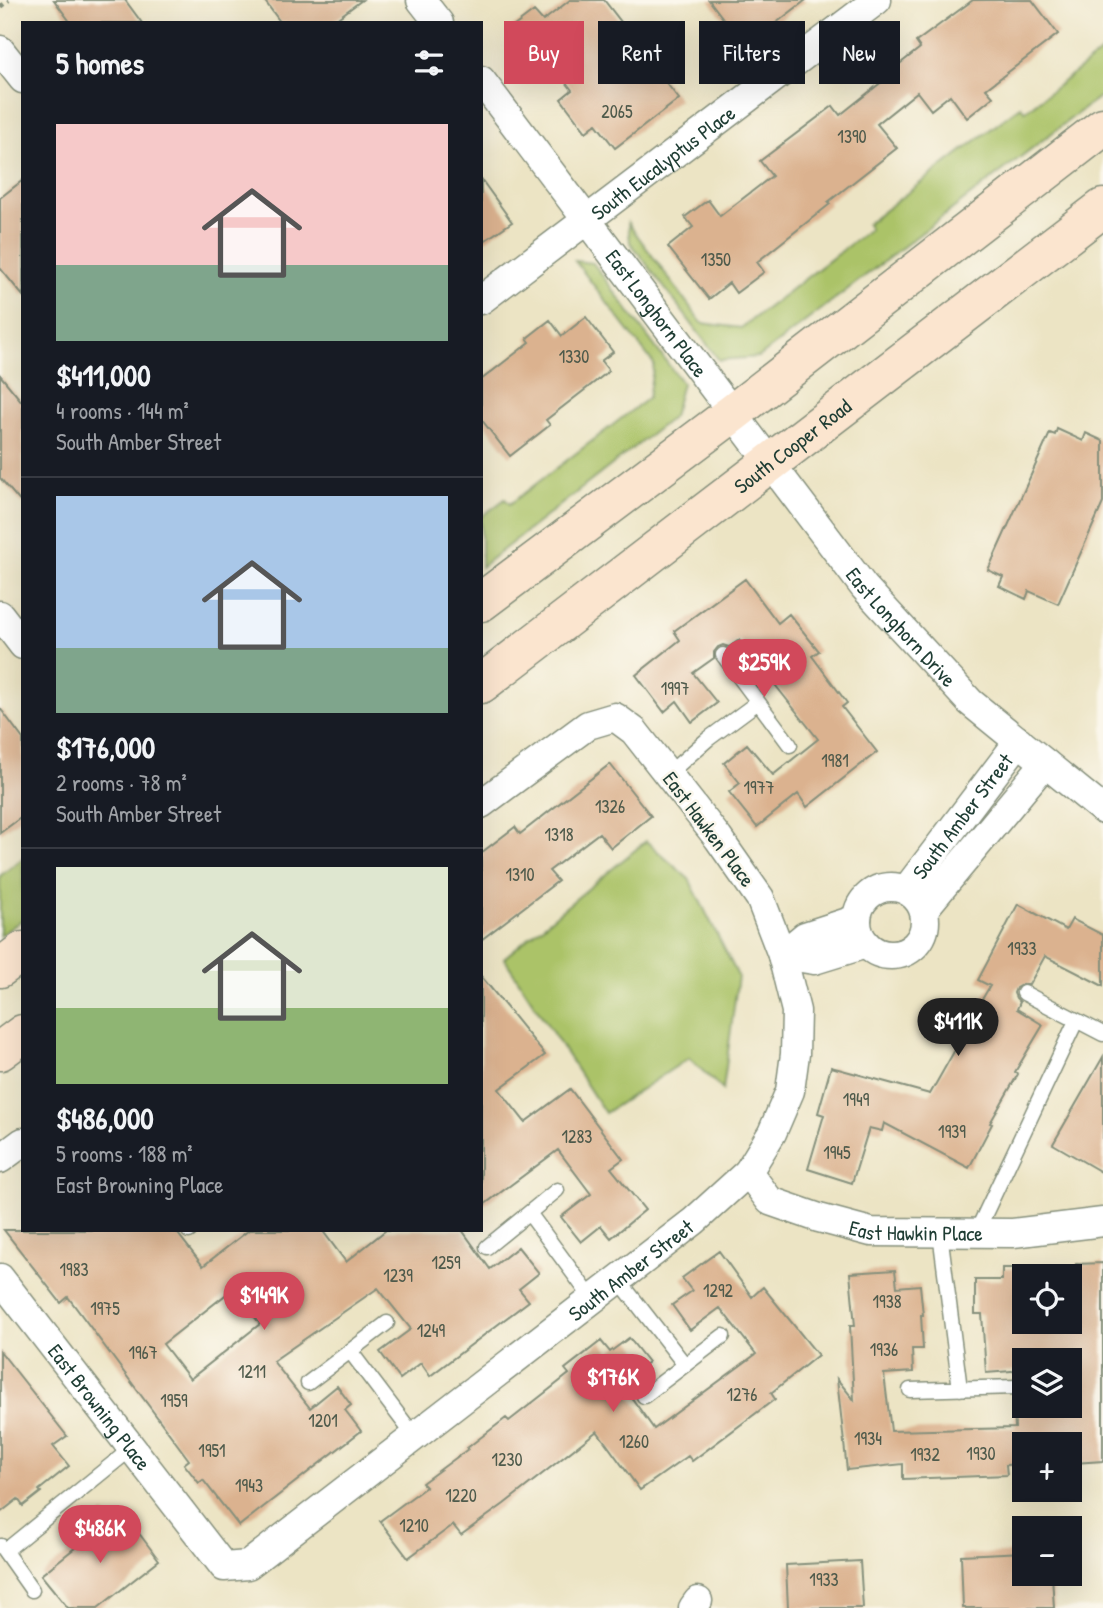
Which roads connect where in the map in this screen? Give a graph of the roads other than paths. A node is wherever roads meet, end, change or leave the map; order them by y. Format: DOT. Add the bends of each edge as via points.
graph roads {
  1 [pos="421,0"];
  2 [pos="877,0"];
  3 [pos="437,21"];
  4 [pos="0,50"];
  5 [pos="21,76"];
  6 [pos="483,82"];
  7 [pos="1103,127"];
  8 [pos="1103,208"];
  9 [pos="587,221"];
  10 [pos="483,299"];
  11 [pos="733,413"];
  12 [pos="770,462"];
  13 [pos="483,600"];
  14 [pos="723,655"];
  15 [pos="483,682"];
  16 [pos="758,702"];
  17 [pos="1019,741"];
  18 [pos="790,745"];
  19 [pos="1045,763"];
  20 [pos="668,774"];
  21 [pos="483,803"];
  22 [pos="1103,810"];
  23 [pos="915,899"];
  24 [pos="862,932"];
  25 [pos="21,952"];
  26 [pos="782,956"];
  27 [pos="0,968"];
  28 [pos="1024,993"];
  29 [pos="1076,1021"];
  30 [pos="1103,1034"];
  31 [pos="21,1035"];
  32 [pos="0,1051"];
  33 [pos="21,1143"];
  34 [pos="0,1159"];
  35 [pos="748,1172"];
  36 [pos="557,1190"];
  37 [pos="529,1213"];
  38 [pos="1103,1222"];
  39 [pos="940,1233"];
  40 [pos="976,1233"];
  41 [pos="487,1247"];
  42 [pos="0,1278"];
  43 [pos="618,1279"];
  44 [pos="593,1300"];
  45 [pos="387,1323"];
  46 [pos="723,1336"];
  47 [pos="350,1351"];
  48 [pos="685,1365"];
  49 [pos="308,1382"];
  50 [pos="1012,1387"];
  51 [pos="960,1389"];
  52 [pos="910,1390"];
  53 [pos="645,1396"];
  54 [pos="415,1437"];
  55 [pos="132,1448"];
  56 [pos="3,1548"];
  57 [pos="224,1567"];
  58 [pos="32,1590"];
  1 -- 3 [label="street"];
  2 -- 9 [label="street, South Eucalyptus Place"];
  4 -- 5 [label="street"];
  6 -- 9 [label="street, East Longhorn Place"];
  7 -- 11 [label="main road"];
  8 -- 12 [label="main road, South Cooper Road"];
  9 -- 10 [label="street, South Eucalyptus Place"];
  9 -- 11 [label="street, East Longhorn Place"];
  11 -- 12 [label="street, East Longhorn Drive"];
  11 -- 13 [label="main road"];
  12 -- 15 [label="main road, South Cooper Road"];
  12 -- 17 [label="street, East Longhorn Drive" via="864,587 971,702"];
  14 -- 16 [label="lane"];
  16 -- 18 [label="lane"];
  16 -- 20 [label="lane"];
  17 -- 19 [label="street, East Longhorn Drive"];
  17 -- 23 [label="street, South Amber Street"];
  19 -- 22 [label="street, East Longhorn Drive"];
  19 -- 23 [label="street, South Amber Street"];
  20 -- 21 [label="street, East Hawken Place" via="634,732 615,717 588,725"];
  20 -- 26 [label="street, East Hawken Place" via="760,898"];
  23 -- 24 [label="street, South Amber Street" via="893,886 868,895 860,906"];
  23 -- 24 [label="street, South Amber Street" via="926,922 915,946 903,953 877,952"];
  24 -- 26 [label="street" via="805,936"];
  25 -- 27 [label="main road"];
  26 -- 35 [label="street, South Amber Street" via="796,1012 790,1091"];
  28 -- 29 [label="lane"];
  29 -- 30 [label="lane"];
  29 -- 40 [label="lane"];
  31 -- 32 [label="main road"];
  33 -- 34 [label="street"];
  35 -- 39 [label="street, East Hawkin Place" via="770,1201 819,1218 871,1232"];
  35 -- 43 [label="street, South Amber Street" via="694,1221"];
  36 -- 37 [label="lane"];
  37 -- 41 [label="lane"];
  37 -- 44 [label="lane"];
  38 -- 40 [label="street, East Hawkin Place"];
  39 -- 40 [label="street, East Hawkin Place"];
  39 -- 51 [label="lane"];
  42 -- 55 [label="street, East Browning Place"];
  43 -- 44 [label="street, South Amber Street"];
  43 -- 48 [label="lane"];
  44 -- 54 [label="street, South Amber Street"];
  45 -- 47 [label="lane"];
  46 -- 48 [label="lane"];
  47 -- 49 [label="lane"];
  47 -- 54 [label="lane"];
  48 -- 53 [label="lane"];
  50 -- 51 [label="lane"];
  51 -- 52 [label="lane"];
  54 -- 57 [label="street, South Amber Street" via="248,1565"];
  55 -- 56 [label="lane"];
  55 -- 57 [label="street, East Browning Place"];
  56 -- 58 [label="lane"];
}
